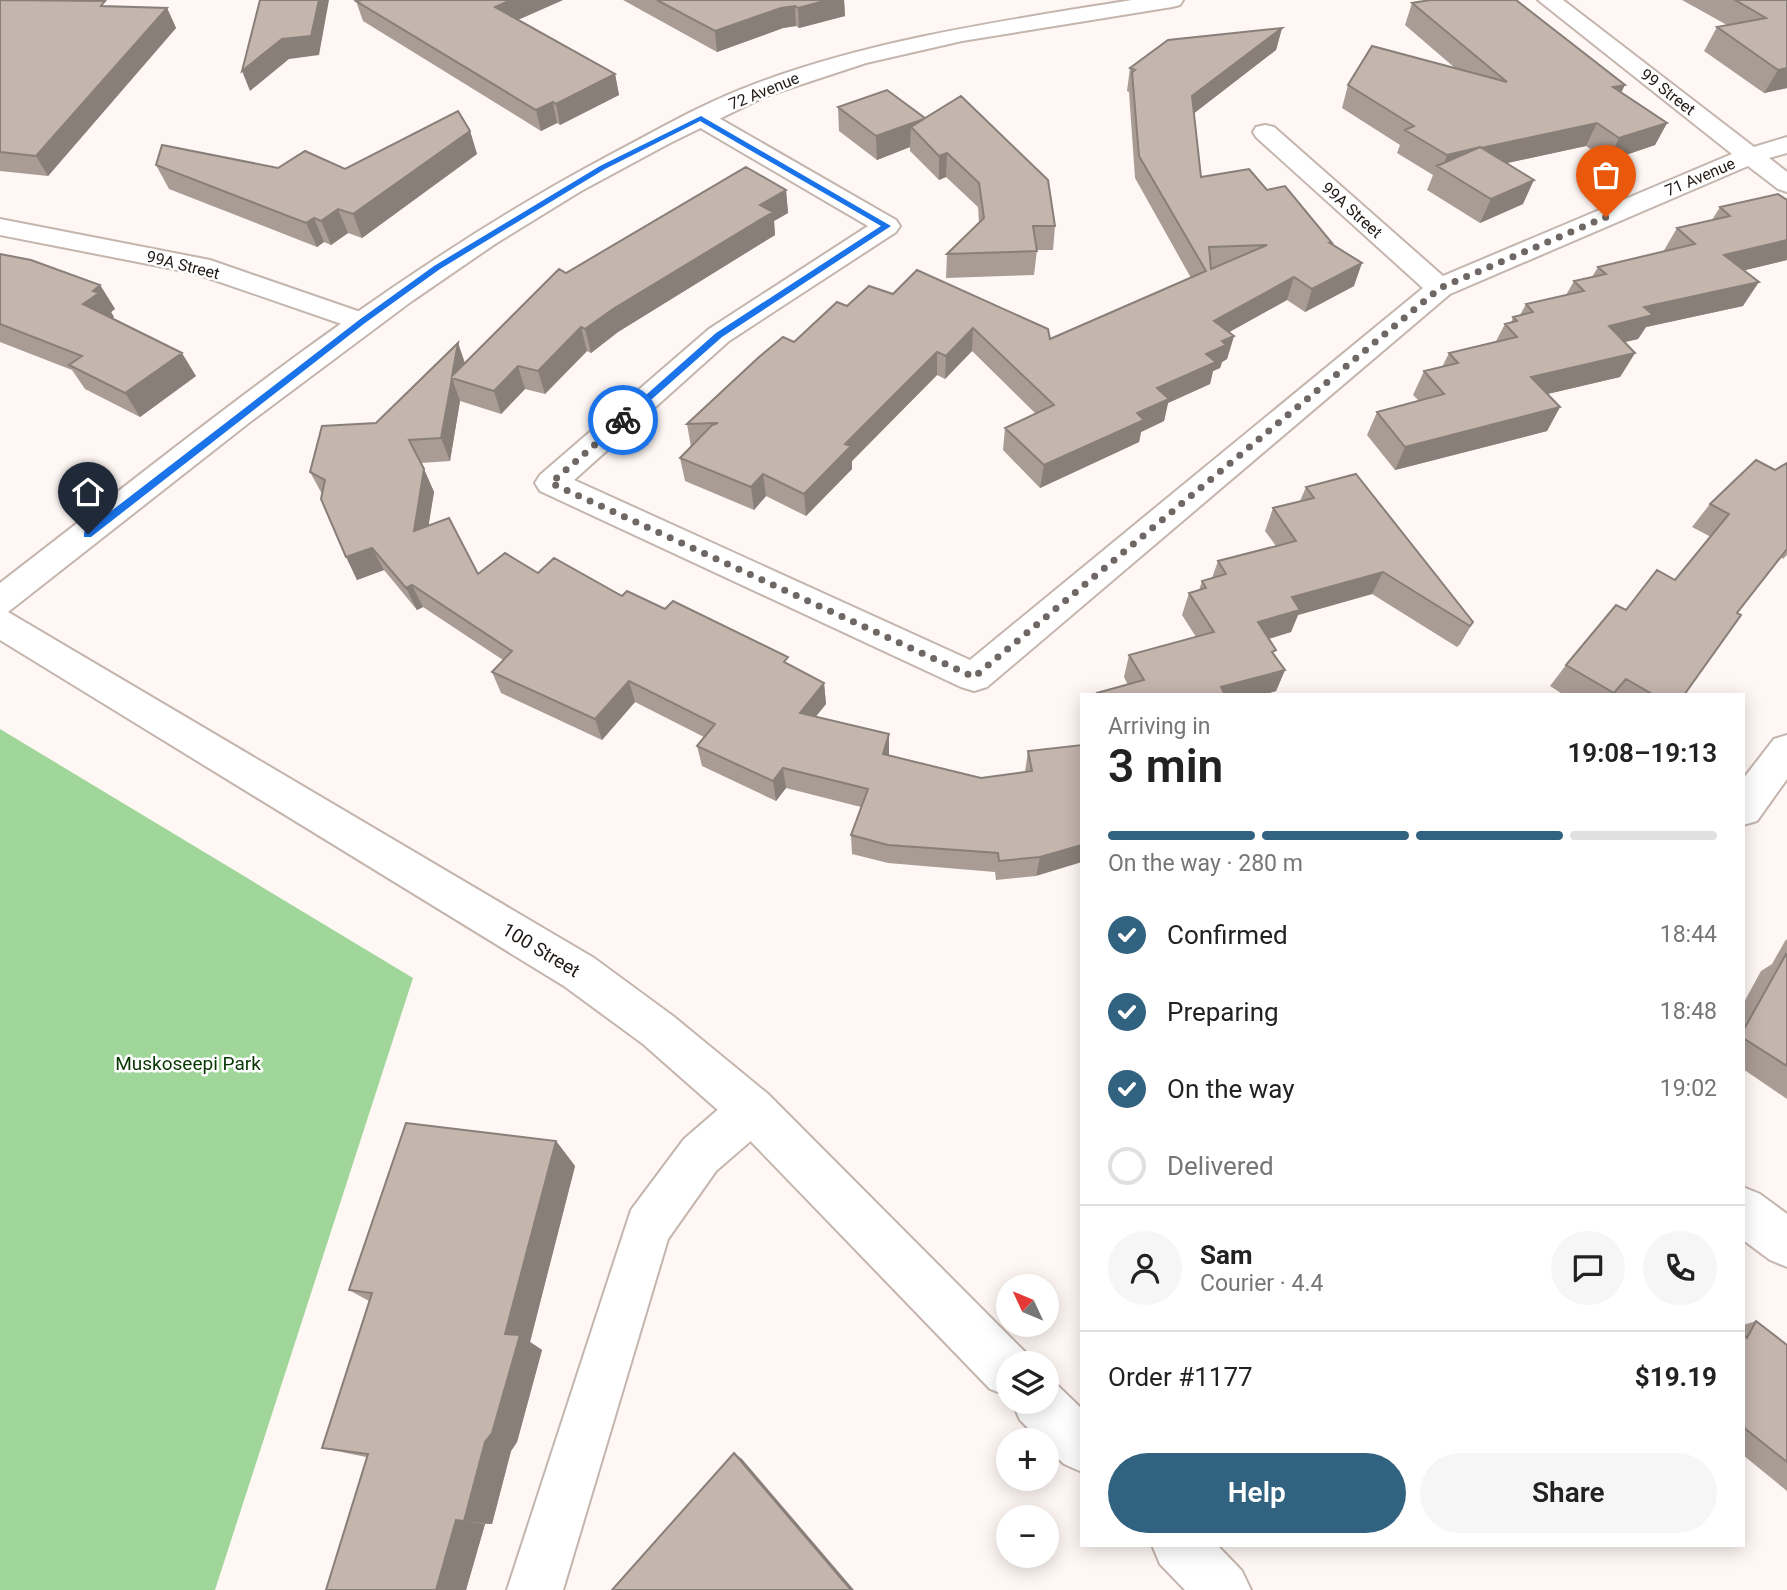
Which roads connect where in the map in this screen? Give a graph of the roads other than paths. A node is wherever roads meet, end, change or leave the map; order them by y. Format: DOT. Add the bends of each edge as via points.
graph roads {
  1 [pos="1172,0"];
  2 [pos="1549,0"];
  3 [pos="701,118"];
  4 [pos="1265,132"];
  5 [pos="1787,145"];
  6 [pos="1749,156"];
  7 [pos="1787,184"];
  8 [pos="0,227"];
  9 [pos="1440,288"];
  10 [pos="362,321"];
  11 [pos="0,602"];
  12 [pos="0,623"];
  13 [pos="1787,750"];
  14 [pos="1745,806"];
  15 [pos="752,1110"];
  16 [pos="1745,1212"];
  17 [pos="1787,1243"];
  18 [pos="996,1359"];
  19 [pos="1050,1414"];
  20 [pos="1080,1444"];
  21 [pos="1181,1547"];
  22 [pos="535,1590"];
  23 [pos="1223,1590"];
  1 -- 3 [label="street, 72 Avenue" via="884,51 757,91"];
  2 -- 6 [label="street, 99 Street"];
  3 -- 9 [label="street, 71 Avenue" via="887,226 719,335 551,483 974,677"];
  3 -- 10 [label="street, 72 Avenue" via="602,167 509,222"];
  4 -- 9 [label="street, 99A Street"];
  5 -- 6 [label="street, 71 Avenue"];
  6 -- 7 [label="street, 99 Street"];
  6 -- 9 [label="street, 71 Avenue"];
  8 -- 10 [label="street, 99A Street" via="201,266"];
  10 -- 11 [label="street, 72 Avenue"];
  12 -- 15 [label="street, 100 Street" via="579,972 658,1030"];
  13 -- 14 [label="street"];
  15 -- 18 [label="street, 100 Street"];
  15 -- 22 [label="street" via="700,1155 648,1227"];
  16 -- 17 [label="street"];
  19 -- 20 [label="street"];
  21 -- 23 [label="street"];
}
